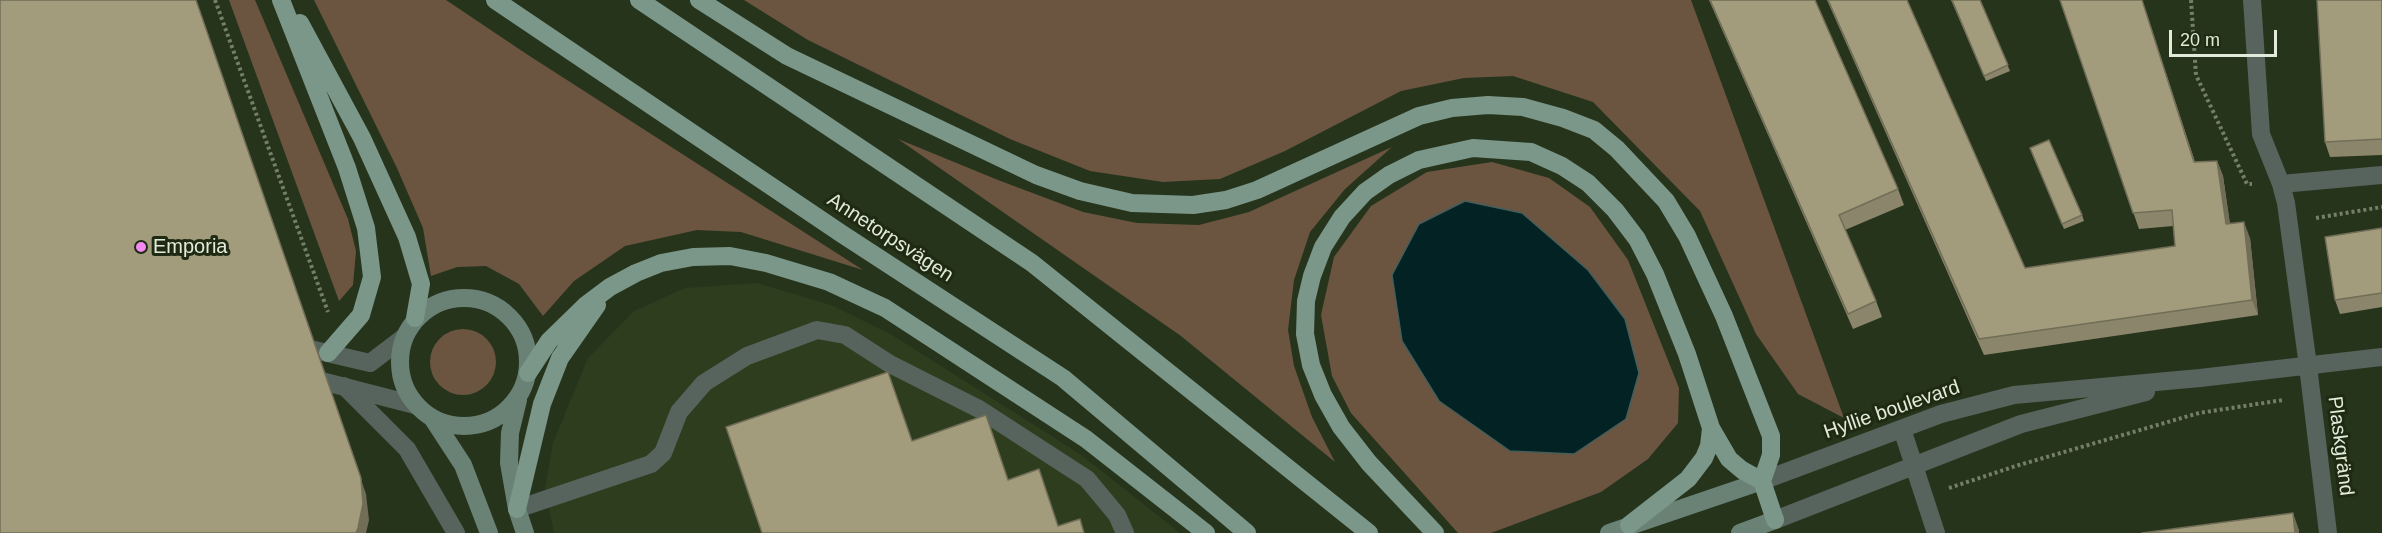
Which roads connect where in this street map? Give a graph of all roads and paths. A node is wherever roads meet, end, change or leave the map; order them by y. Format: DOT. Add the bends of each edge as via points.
graph roads {
  1 [pos="214,0"];
  2 [pos="281,0"];
  3 [pos="288,0"];
  4 [pos="495,0"];
  5 [pos="639,0"];
  6 [pos="699,0"];
  7 [pos="2191,0"];
  8 [pos="2252,0"];
  9 [pos="2382,175"];
  10 [pos="2281,184"];
  11 [pos="2382,207"];
  12 [pos="2288,222"];
  13 [pos="610,287"];
  14 [pos="415,318"];
  15 [pos="403,338"];
  16 [pos="285,343"];
  17 [pos="333,347"];
  18 [pos="2382,357"];
  19 [pos="2308,366"];
  20 [pos="528,373"];
  21 [pos="296,374"];
  22 [pos="2200,378"];
  23 [pos="344,386"];
  24 [pos="520,394"];
  25 [pos="2311,395"];
  26 [pos="415,405"];
  27 [pos="433,419"];
  28 [pos="1711,428"];
  29 [pos="1902,429"];
  30 [pos="1914,466"];
  31 [pos="1762,481"];
  32 [pos="1924,497"];
  33 [pos="517,509"];
  34 [pos="1775,520"];
  35 [pos="1629,525"];
  36 [pos="456,533"];
  37 [pos="489,533"];
  38 [pos="525,533"];
  39 [pos="1125,533"];
  40 [pos="1206,533"];
  41 [pos="1247,533"];
  42 [pos="1369,533"];
  43 [pos="1435,533"];
  44 [pos="1609,533"];
  45 [pos="1740,533"];
  46 [pos="1936,533"];
  47 [pos="2328,533"];
  1 -- 17 [label="path"];
  2 -- 17 [label="main road" via="347,168 366,228 372,278 361,315"];
  3 -- 14 [label="main road" via="362,138 407,237 421,284"];
  4 -- 41 [label="main road, Annetorpsvägen" via="1063,378"];
  5 -- 42 [label="main road" via="1032,263"];
  6 -- 31 [label="main road" via="787,56 1036,175 1080,191 1132,203 1193,205 1226,200 1257,190 1419,116 1452,108 1523,107 1594,130 1666,201 1687,236 1724,316 1771,436 1771,455"];
  7 -- 10 [label="path" via="2196,75 2247,184"];
  8 -- 10 [label="street, Plaskgränd" via="2261,134"];
  9 -- 10 [label="street"];
  10 -- 12 [label="street, Plaskgränd"];
  11 -- 12 [label="path"];
  12 -- 19 [label="street, Plaskgränd"];
  13 -- 20 [label="main road" via="549,341"];
  13 -- 33 [label="main road" via="560,358 542,404"];
  13 -- 40 [label="main road" via="661,264 693,257 730,256 829,282 885,308 1086,439"];
  14 -- 15 [label="street"];
  14 -- 20 [label="street" via="431,305 450,298 472,297 491,303 509,314 521,331 528,351"];
  15 -- 17 [label="street" via="370,363"];
  15 -- 26 [label="street" via="399,361 403,384"];
  16 -- 17 [label="street"];
  18 -- 19 [label="street, Hyllie boulevard"];
  19 -- 22 [label="street, Hyllie boulevard"];
  19 -- 25 [label="street, Plaskgränd"];
  20 -- 24 [label="street"];
  21 -- 23 [label="street"];
  22 -- 29 [label="street, Hyllie boulevard" via="2014,395 1941,414"];
  22 -- 30 [label="street, Hyllie boulevard" via="2021,424"];
  23 -- 26 [label="street"];
  23 -- 36 [label="street" via="408,449"];
  24 -- 27 [label="street" via="505,412 488,422 451,425"];
  24 -- 33 [label="street" via="509,453"];
  25 -- 32 [label="path" via="2199,413"];
  25 -- 47 [label="street, Plaskgränd"];
  26 -- 27 [label="street"];
  27 -- 37 [label="street" via="463,465"];
  28 -- 31 [label="main road" via="1729,459"];
  28 -- 35 [label="main road" via="1704,458 1688,479"];
  28 -- 43 [label="main road" via="1655,274 1620,217 1588,183 1531,152 1473,148 1419,160 1365,192 1342,217 1323,247 1312,276 1305,334 1311,365 1341,427"];
  29 -- 30 [label="street"];
  29 -- 31 [label="street, Hyllie boulevard"];
  30 -- 32 [label="street"];
  30 -- 34 [label="street, Hyllie boulevard"];
  31 -- 34 [label="main road"];
  31 -- 35 [label="street, Hyllie boulevard"];
  32 -- 46 [label="street"];
  33 -- 38 [label="street"];
  33 -- 39 [label="street" via="651,464 663,453 679,412 704,383 747,356 817,330 845,335 891,364 979,409 1087,479 1117,515"];
  34 -- 45 [label="street, Hyllie boulevard"];
  35 -- 44 [label="street, Hyllie boulevard"];
}
